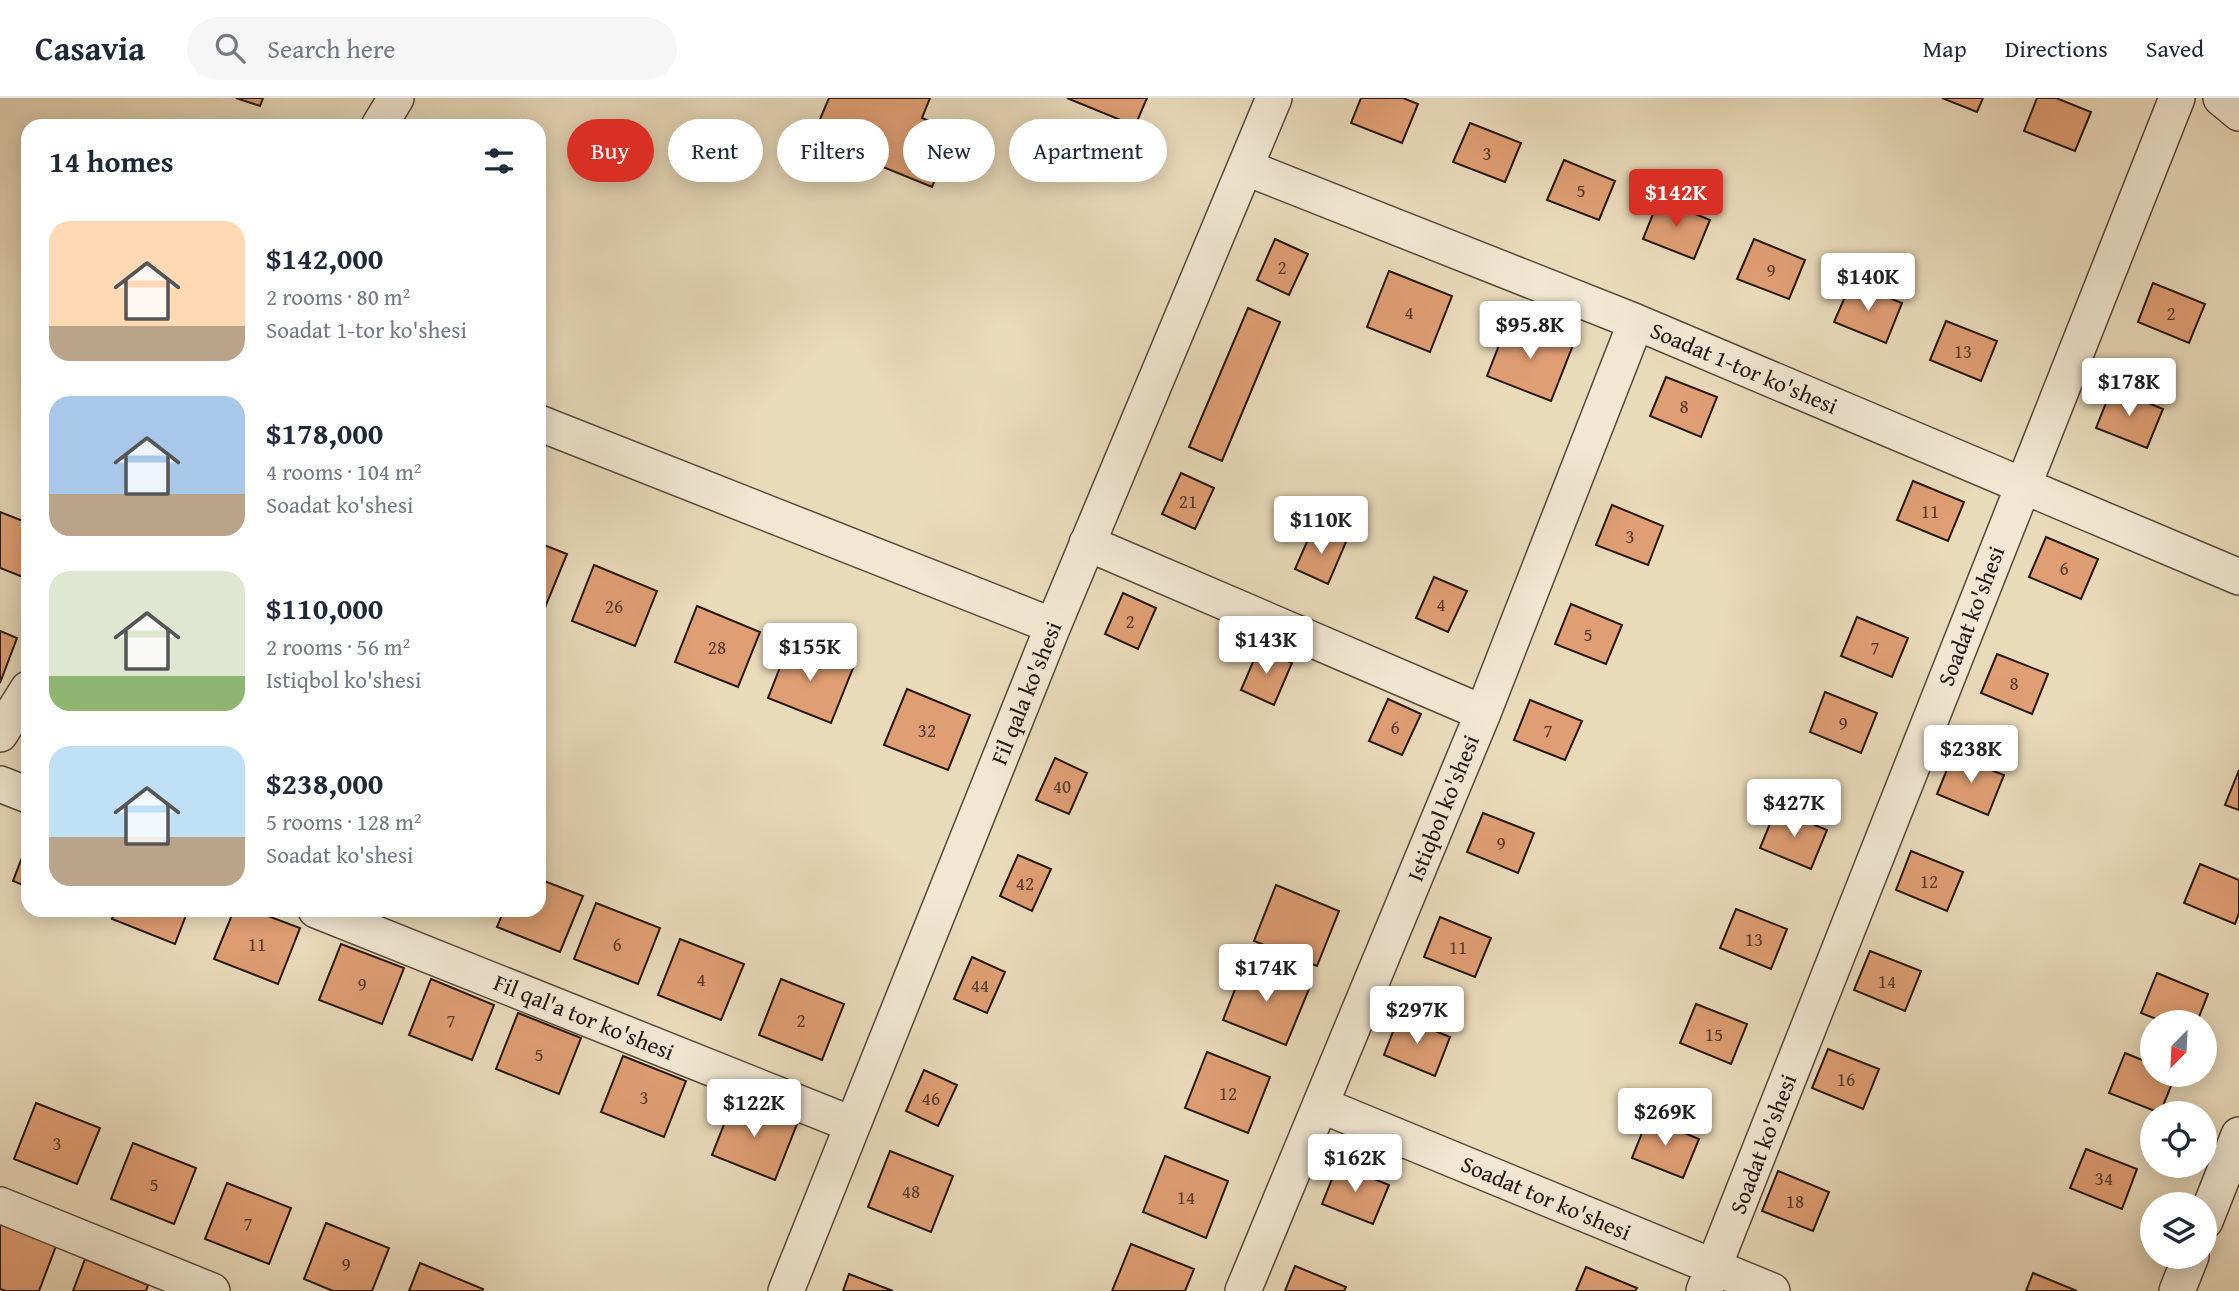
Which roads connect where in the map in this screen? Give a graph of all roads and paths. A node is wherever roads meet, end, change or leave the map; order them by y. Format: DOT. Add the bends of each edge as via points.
graph roads {
  1 [pos="396,98"];
  2 [pos="1274,98"];
  3 [pos="2177,98"];
  4 [pos="2221,98"];
  5 [pos="2239,113"];
  6 [pos="383,119"];
  7 [pos="1247,168"];
  8 [pos="1636,322"];
  9 [pos="546,426"];
  10 [pos="2022,486"];
  11 [pos="1087,543"];
  12 [pos="2239,577"];
  13 [pos="1053,626"];
  14 [pos="21,700"];
  15 [pos="1483,713"];
  16 [pos="0,734"];
  17 [pos="0,783"];
  18 [pos="21,792"];
  19 [pos="334,917"];
  20 [pos="1321,1105"];
  21 [pos="851,1124"];
  22 [pos="2239,1135"];
  23 [pos="2216,1192"];
  24 [pos="0,1205"];
  25 [pos="2186,1269"];
  26 [pos="1709,1280"];
  27 [pos="212,1291"];
  28 [pos="786,1291"];
  29 [pos="1243,1291"];
  30 [pos="1772,1291"];
  31 [pos="2177,1291"];
  1 -- 6 [label="street"];
  2 -- 7 [label="street, Fil qala ko'shesi"];
  3 -- 10 [label="street, Soadat ko'shesi"];
  4 -- 5 [label="street"];
  7 -- 8 [label="street, Soadat 1-tor ko'shesi"];
  7 -- 11 [label="street, Fil qala ko'shesi"];
  8 -- 10 [label="street, Soadat 1-tor ko'shesi"];
  8 -- 15 [label="street, Istiqbol ko'shesi"];
  9 -- 13 [label="street"];
  10 -- 12 [label="street, Soadat 1-tor ko'shesi"];
  10 -- 26 [label="street, Soadat ko'shesi"];
  11 -- 13 [label="street, Fil qala ko'shesi"];
  11 -- 15 [label="street"];
  13 -- 21 [label="street, Fil qala ko'shesi"];
  14 -- 16 [label="street"];
  15 -- 20 [label="street, Istiqbol ko'shesi"];
  17 -- 18 [label="street"];
  19 -- 21 [label="street, Fil qal'a tor ko'shesi"];
  20 -- 26 [label="street, Soadat tor ko'shesi"];
  20 -- 29 [label="street, Istiqbol ko'shesi"];
  21 -- 28 [label="street, Fil qala ko'shesi"];
  22 -- 23 [label="street"];
  24 -- 27 [label="street"];
  25 -- 31 [label="street"];
  26 -- 30 [label="street, Soadat tor ko'shesi"];
}
